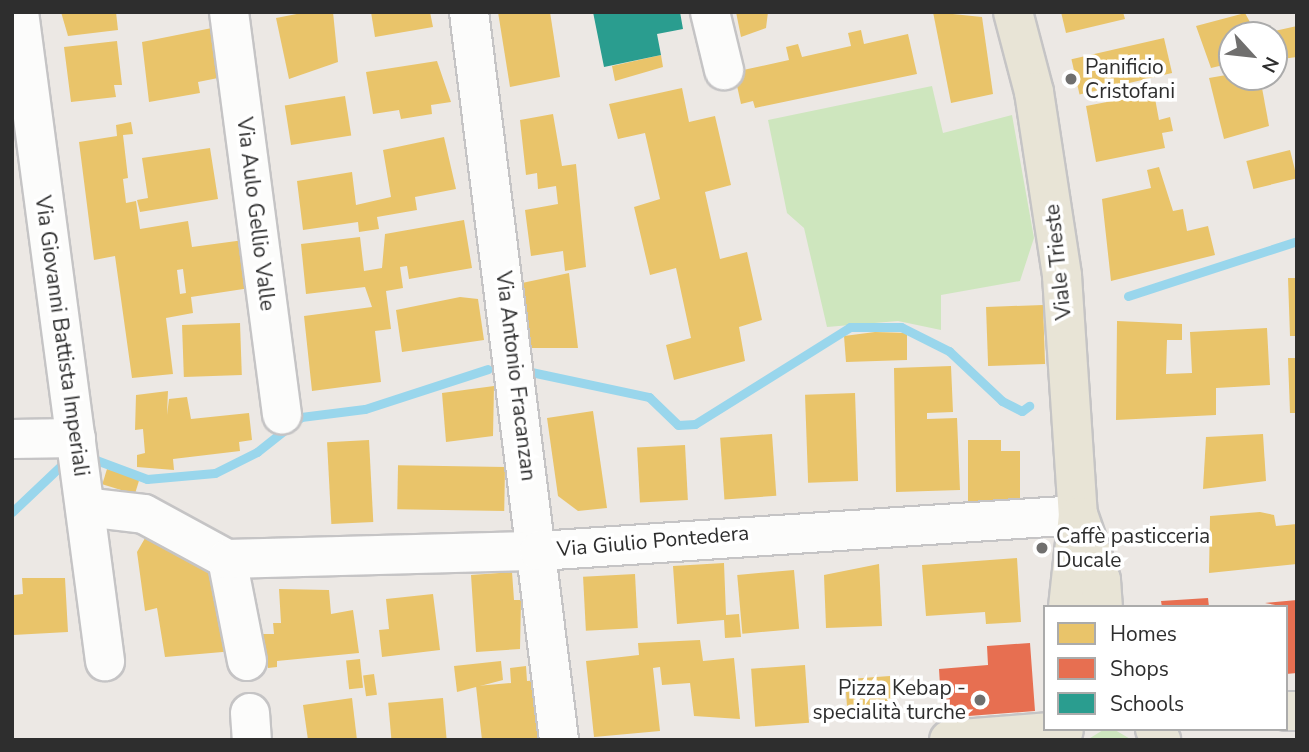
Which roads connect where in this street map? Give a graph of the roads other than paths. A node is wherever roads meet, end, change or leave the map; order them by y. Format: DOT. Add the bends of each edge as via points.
graph roads {
  1 [pos="19,12"];
  2 [pos="229,12"];
  3 [pos="469,12"];
  4 [pos="710,12"];
  5 [pos="1013,12"];
  6 [pos="724,70"];
  7 [pos="282,415"];
  8 [pos="76,438"];
  9 [pos="12,439"];
  10 [pos="85,507"];
  11 [pos="1078,515"];
  12 [pos="539,551"];
  13 [pos="228,559"];
  14 [pos="1068,605"];
  15 [pos="1103,605"];
  16 [pos="105,660"];
  17 [pos="247,661"];
  18 [pos="1063,733"];
  19 [pos="559,740"];
  20 [pos="949,740"];
  1 -- 8 [label="street, Via Giovanni Battista Imperiali"];
  2 -- 7 [label="street, Via Aulo Gellio Valle"];
  3 -- 12 [label="street, Via Antonio Fracanzan"];
  4 -- 6 [label="street"];
  5 -- 11 [label="main road, Viale Trieste" via="1036,104 1062,276"];
  8 -- 9 [label="street"];
  8 -- 10 [label="street, Via Giovanni Battista Imperiali"];
  10 -- 13 [label="street, Via Giulio Pontedera" via="144,514"];
  10 -- 16 [label="street, Via Giovanni Battista Imperiali"];
  11 -- 12 [label="street, Via Giulio Pontedera"];
  11 -- 14 [label="main road, Viale Trieste"];
  11 -- 15 [label="main road, Viale Trieste" via="1101,580"];
  12 -- 13 [label="street, Via Giulio Pontedera"];
  12 -- 19 [label="street, Via Antonio Fracanzan"];
  13 -- 17 [label="street"];
  18 -- 20 [label="main road"];
}
